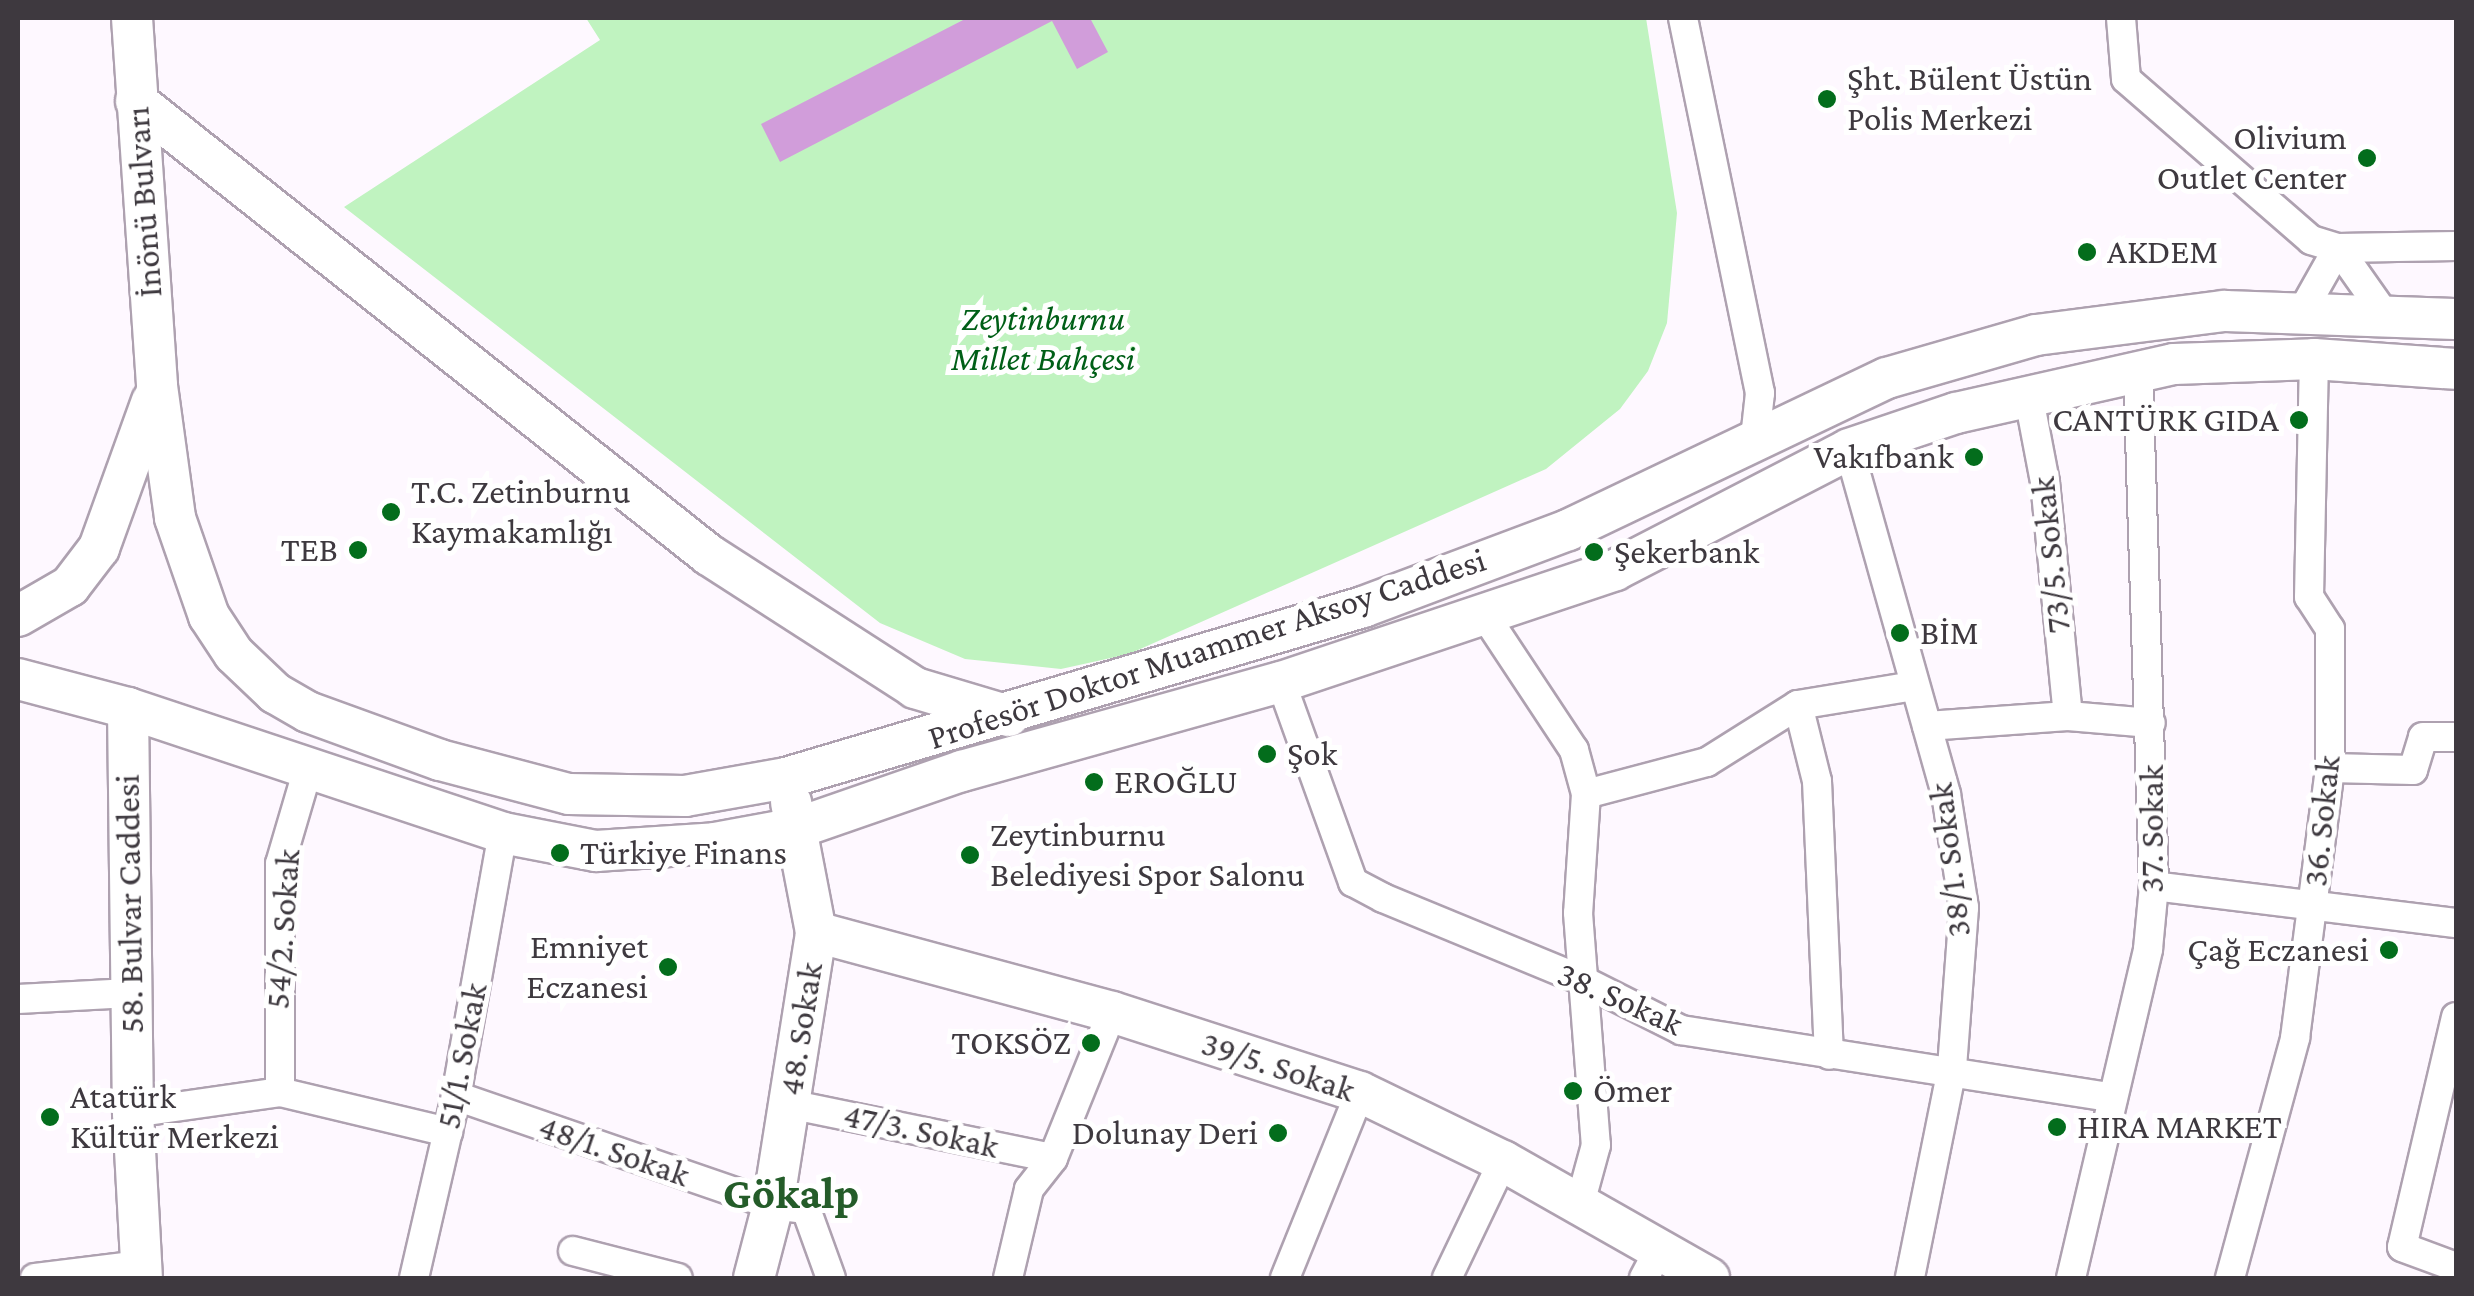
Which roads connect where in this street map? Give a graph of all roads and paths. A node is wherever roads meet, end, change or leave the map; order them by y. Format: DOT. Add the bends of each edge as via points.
graph roads {
  1 [pos="132,18"];
  2 [pos="1683,18"];
  3 [pos="2120,18"];
  4 [pos="136,101"];
  5 [pos="2456,246"];
  6 [pos="2338,248"];
  7 [pos="2303,310"];
  8 [pos="2382,312"];
  9 [pos="2456,319"];
  10 [pos="2314,359"];
  11 [pos="2156,367"];
  12 [pos="2456,369"];
  13 [pos="157,386"];
  14 [pos="2028,394"];
  15 [pos="1755,438"];
  16 [pos="1849,449"];
  17 [pos="1484,614"];
  18 [pos="18,616"];
  19 [pos="18,679"];
  20 [pos="1281,682"];
  21 [pos="1914,686"];
  22 [pos="1798,705"];
  23 [pos="128,708"];
  24 [pos="1009,716"];
  25 [pos="2068,716"];
  26 [pos="2151,723"];
  27 [pos="1927,726"];
  28 [pos="2456,738"];
  29 [pos="2330,768"];
  30 [pos="308,769"];
  31 [pos="786,778"];
  32 [pos="1586,794"];
  33 [pos="797,828"];
  34 [pos="503,833"];
  35 [pos="2154,886"];
  36 [pos="2314,903"];
  37 [pos="2456,924"];
  38 [pos="816,932"];
  39 [pos="1582,980"];
  40 [pos="130,992"];
  41 [pos="18,999"];
  42 [pos="1112,1012"];
  43 [pos="2456,1017"];
  44 [pos="1829,1055"];
  45 [pos="1952,1069"];
  46 [pos="280,1092"];
  47 [pos="1360,1092"];
  48 [pos="456,1096"];
  49 [pos="2113,1098"];
  50 [pos="789,1104"];
  51 [pos="133,1114"];
  52 [pos="448,1132"];
  53 [pos="1052,1158"];
  54 [pos="1502,1162"];
  55 [pos="773,1205"];
  56 [pos="1579,1207"];
  57 [pos="573,1251"];
  58 [pos="1650,1266"];
  59 [pos="2456,1267"];
  60 [pos="142,1272"];
  61 [pos="35,1278"];
  62 [pos="414,1278"];
  63 [pos="678,1278"];
  64 [pos="754,1278"];
  65 [pos="831,1278"];
  66 [pos="1008,1278"];
  67 [pos="1286,1278"];
  68 [pos="1446,1278"];
  69 [pos="1709,1278"];
  70 [pos="1910,1278"];
  71 [pos="2071,1278"];
  72 [pos="2230,1278"];
  1 -- 4 [label="main road, İnönü Bulvarı"];
  2 -- 15 [label="street" via="1760,393"];
  3 -- 6 [label="street" via="2126,79 2311,240"];
  4 -- 13 [label="main road, İnönü Bulvarı"];
  4 -- 24 [label="main road" via="709,555 915,688"];
  5 -- 6 [label="street"];
  6 -- 7 [label="street"];
  6 -- 8 [label="street"];
  7 -- 8 [label="main road, Profesör Doktor Muammer Aksoy Caddesi"];
  7 -- 11 [label="main road" via="2272,338"];
  7 -- 15 [label="main road, Profesör Doktor Muammer Aksoy Caddesi" via="2224,311 2036,335 1887,378"];
  8 -- 9 [label="main road, Profesör Doktor Muammer Aksoy Caddesi"];
  10 -- 11 [label="main road, Profesör Doktor Muammer Aksoy Caddesi"];
  10 -- 12 [label="main road, Profesör Doktor Muammer Aksoy Caddesi"];
  10 -- 29 [label="street, 36. Sokak" via="2310,597 2330,629"];
  11 -- 14 [label="main road, Profesör Doktor Muammer Aksoy Caddesi"];
  11 -- 26 [label="street, 37. Sokak"];
  13 -- 18 [label="main road" via="128,485 100,548 70,586"];
  13 -- 31 [label="main road, Profesör Doktor Muammer Aksoy Caddesi" via="175,518 195,586 234,654 274,693 440,760 568,794 685,796"];
  14 -- 16 [label="main road, Profesör Doktor Muammer Aksoy Caddesi"];
  14 -- 25 [label="street, 73/5. Sokak" via="2045,482"];
  15 -- 24 [label="main road, Profesör Doktor Muammer Aksoy Caddesi" via="1568,530 1363,607"];
  16 -- 17 [label="main road, Profesör Doktor Muammer Aksoy Caddesi" via="1614,570"];
  16 -- 21 [label="street, 38/1. Sokak"];
  17 -- 20 [label="main road, Profesör Doktor Muammer Aksoy Caddesi"];
  17 -- 32 [label="street" via="1574,750"];
  19 -- 23 [label="main road, Profesör Doktor Muammer Aksoy Caddesi"];
  20 -- 33 [label="main road, Profesör Doktor Muammer Aksoy Caddesi" via="962,772"];
  20 -- 39 [label="street, 38. Sokak" via="1352,882"];
  21 -- 22 [label="street"];
  21 -- 27 [label="street, 38/1. Sokak"];
  22 -- 32 [label="street" via="1707,762"];
  22 -- 44 [label="street" via="1817,781"];
  23 -- 30 [label="main road, Profesör Doktor Muammer Aksoy Caddesi"];
  23 -- 40 [label="main road, 58. Bulvar Caddesi"];
  24 -- 31 [label="main road, Profesör Doktor Muammer Aksoy Caddesi"];
  25 -- 26 [label="street"];
  25 -- 27 [label="street"];
  26 -- 35 [label="street, 37. Sokak"];
  27 -- 45 [label="street, 38/1. Sokak" via="1946,794 1964,908"];
  28 -- 29 [label="street" via="2423,737 2413,770"];
  29 -- 36 [label="street, 36. Sokak"];
  30 -- 34 [label="main road, Profesör Doktor Muammer Aksoy Caddesi"];
  30 -- 46 [label="street, 54/2. Sokak" via="280,864"];
  31 -- 33 [label="main road, 48. Sokak"];
  32 -- 39 [label="street" via="1578,913"];
  33 -- 34 [label="main road, Profesör Doktor Muammer Aksoy Caddesi" via="633,851"];
  33 -- 38 [label="main road, 48. Sokak"];
  34 -- 48 [label="street, 51/1. Sokak"];
  35 -- 36 [label="street"];
  35 -- 49 [label="street, 37. Sokak" via="2148,948"];
  36 -- 37 [label="street"];
  36 -- 72 [label="street, 36. Sokak" via="2296,1038"];
  38 -- 42 [label="main road, 39/5. Sokak"];
  38 -- 50 [label="main road, 48. Sokak"];
  39 -- 44 [label="street, 38. Sokak" via="1681,1030"];
  39 -- 56 [label="street" via="1596,1145"];
  40 -- 41 [label="street"];
  40 -- 51 [label="main road, 58. Bulvar Caddesi"];
  42 -- 47 [label="main road, 39/5. Sokak"];
  42 -- 53 [label="street"];
  43 -- 59 [label="street" via="2402,1248"];
  44 -- 45 [label="street, 38. Sokak"];
  45 -- 49 [label="street, 38. Sokak"];
  45 -- 70 [label="street, 38/1. Sokak"];
  46 -- 51 [label="street"];
  46 -- 52 [label="street"];
  47 -- 54 [label="main road, 39/5. Sokak"];
  47 -- 67 [label="street"];
  48 -- 52 [label="street, 51/1. Sokak"];
  48 -- 55 [label="street, 48/1. Sokak"];
  49 -- 71 [label="street, 37. Sokak"];
  50 -- 53 [label="street, 47/3. Sokak"];
  50 -- 55 [label="main road, 48. Sokak"];
  51 -- 60 [label="main road, 58. Bulvar Caddesi"];
  52 -- 62 [label="street, 51/1. Sokak"];
  53 -- 66 [label="street" via="1029,1189"];
  54 -- 56 [label="main road, 39/5. Sokak"];
  54 -- 68 [label="street"];
  55 -- 64 [label="main road, 48. Sokak"];
  55 -- 65 [label="street, 48/1. Sokak" via="806,1209"];
  56 -- 58 [label="main road, 39/5. Sokak"];
  57 -- 63 [label="street"];
  58 -- 69 [label="main road, 39/5. Sokak"];
  60 -- 61 [label="street"];
}
